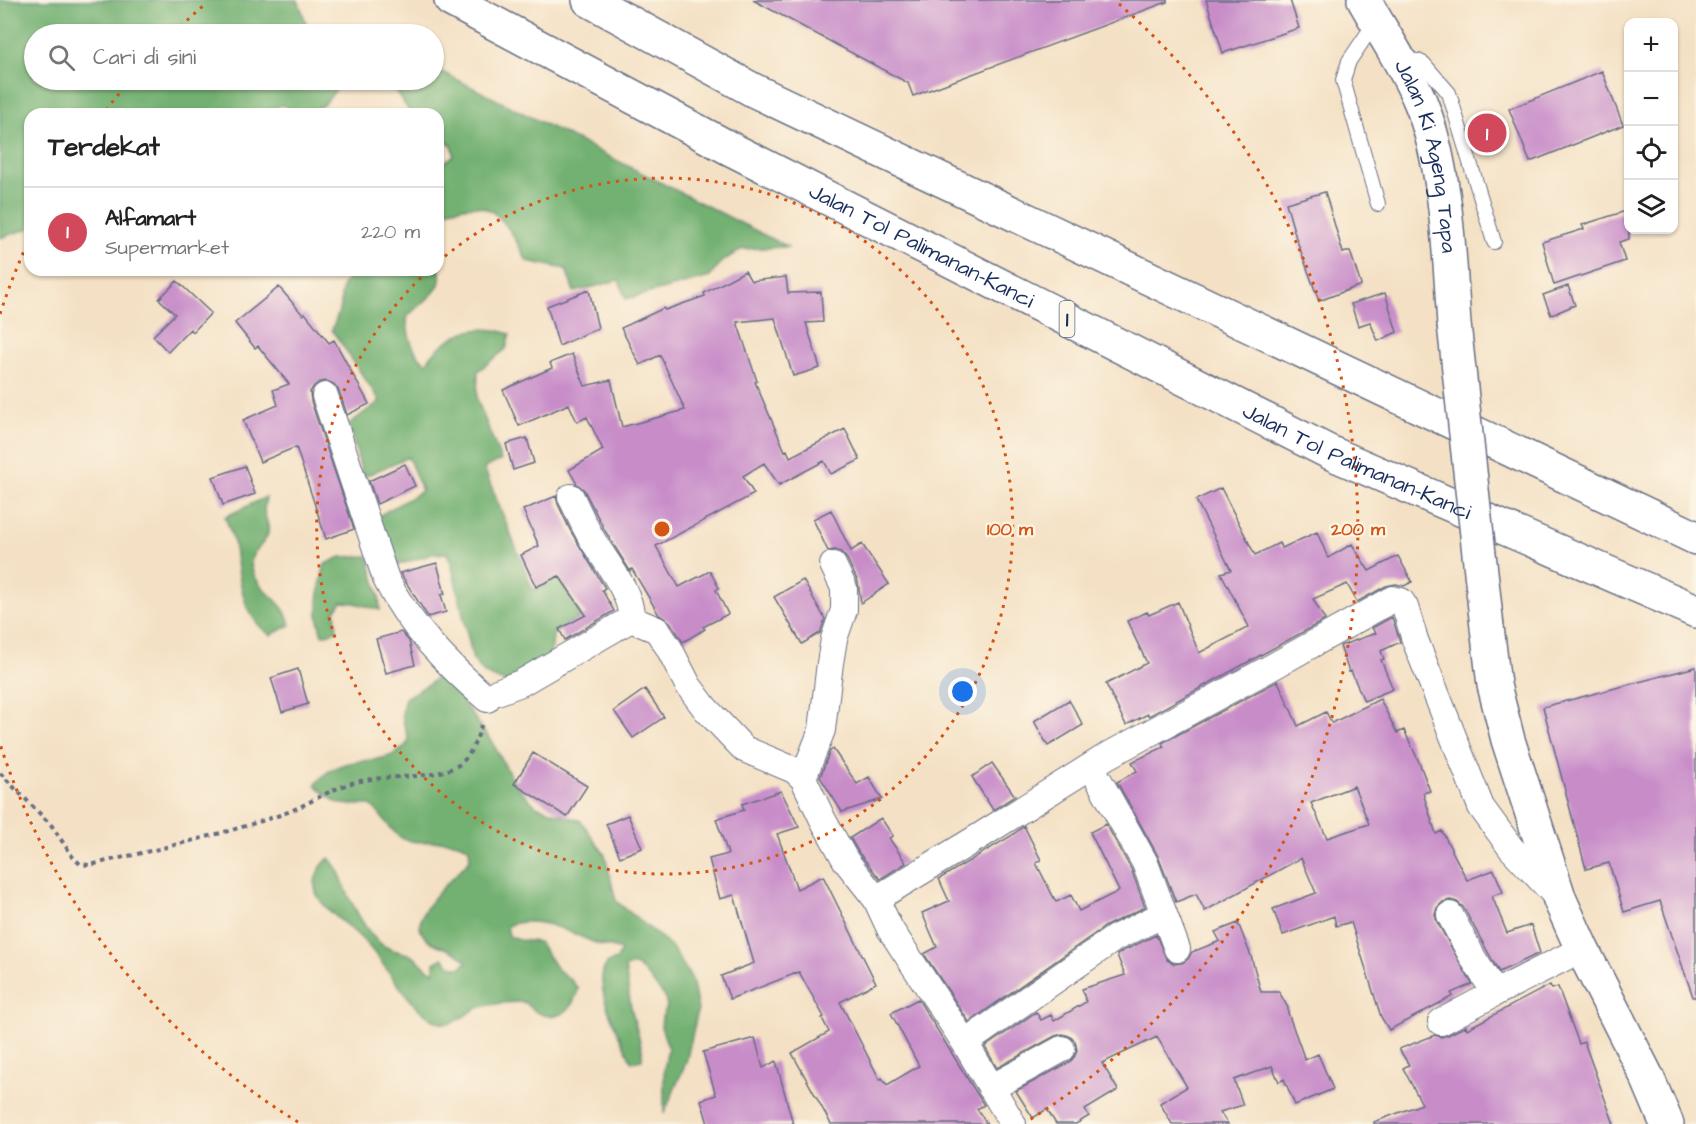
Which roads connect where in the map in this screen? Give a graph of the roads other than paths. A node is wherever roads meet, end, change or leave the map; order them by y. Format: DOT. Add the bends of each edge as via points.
graph roads {
  1 [pos="451,0"];
  2 [pos="589,0"];
  3 [pos="1370,10"];
  4 [pos="1400,60"];
  5 [pos="1378,204"];
  6 [pos="1494,242"];
  7 [pos="325,396"];
  8 [pos="571,497"];
  9 [pos="1696,538"];
  10 [pos="832,565"];
  11 [pos="1696,611"];
  12 [pos="631,619"];
  13 [pos="1091,766"];
  14 [pos="803,778"];
  15 [pos="876,899"];
  16 [pos="1560,900"];
  17 [pos="1164,914"];
  18 [pos="1450,915"];
  19 [pos="1177,949"];
  20 [pos="1582,950"];
  21 [pos="1495,993"];
  22 [pos="1441,1022"];
  23 [pos="965,1043"];
  24 [pos="1062,1049"];
  25 [pos="991,1088"];
  26 [pos="1013,1124"];
  27 [pos="1667,1124"];
  1 -- 11 [label="main road, Jalan Tol Palimanan–Kanci / 1" via="729,148 1331,453"];
  2 -- 9 [label="main road" via="753,90"];
  3 -- 4 [label="main road, Jalan Ki Ageng Tapa"];
  3 -- 5 [label="lane" via="1343,80"];
  4 -- 6 [label="lane" via="1424,64 1449,93"];
  4 -- 16 [label="main road, Jalan Ki Ageng Tapa, bridge" via="1428,124 1447,223 1454,324 1494,685"];
  7 -- 12 [label="street" via="386,579 398,603 454,670 492,695 521,683"];
  8 -- 12 [label="street" via="627,596"];
  10 -- 14 [label="street" via="844,588 844,610 834,639 822,730"];
  12 -- 14 [label="street" via="657,630 699,701 744,749 794,770"];
  13 -- 15 [label="street"];
  13 -- 16 [label="street" via="1397,599 1405,607 1481,807 1511,848"];
  13 -- 17 [label="street" via="1145,863"];
  14 -- 15 [label="street" via="846,861"];
  15 -- 23 [label="street" via="890,929"];
  16 -- 20 [label="main road, Jalan Ki Ageng Tapa"];
  17 -- 19 [label="street"];
  17 -- 23 [label="street" via="1115,938"];
  18 -- 21 [label="street"];
  20 -- 21 [label="street"];
  20 -- 27 [label="main road, Jalan Ki Ageng Tapa"];
  21 -- 22 [label="street"];
  23 -- 25 [label="street"];
  24 -- 25 [label="street"];
  25 -- 26 [label="street"];
}
